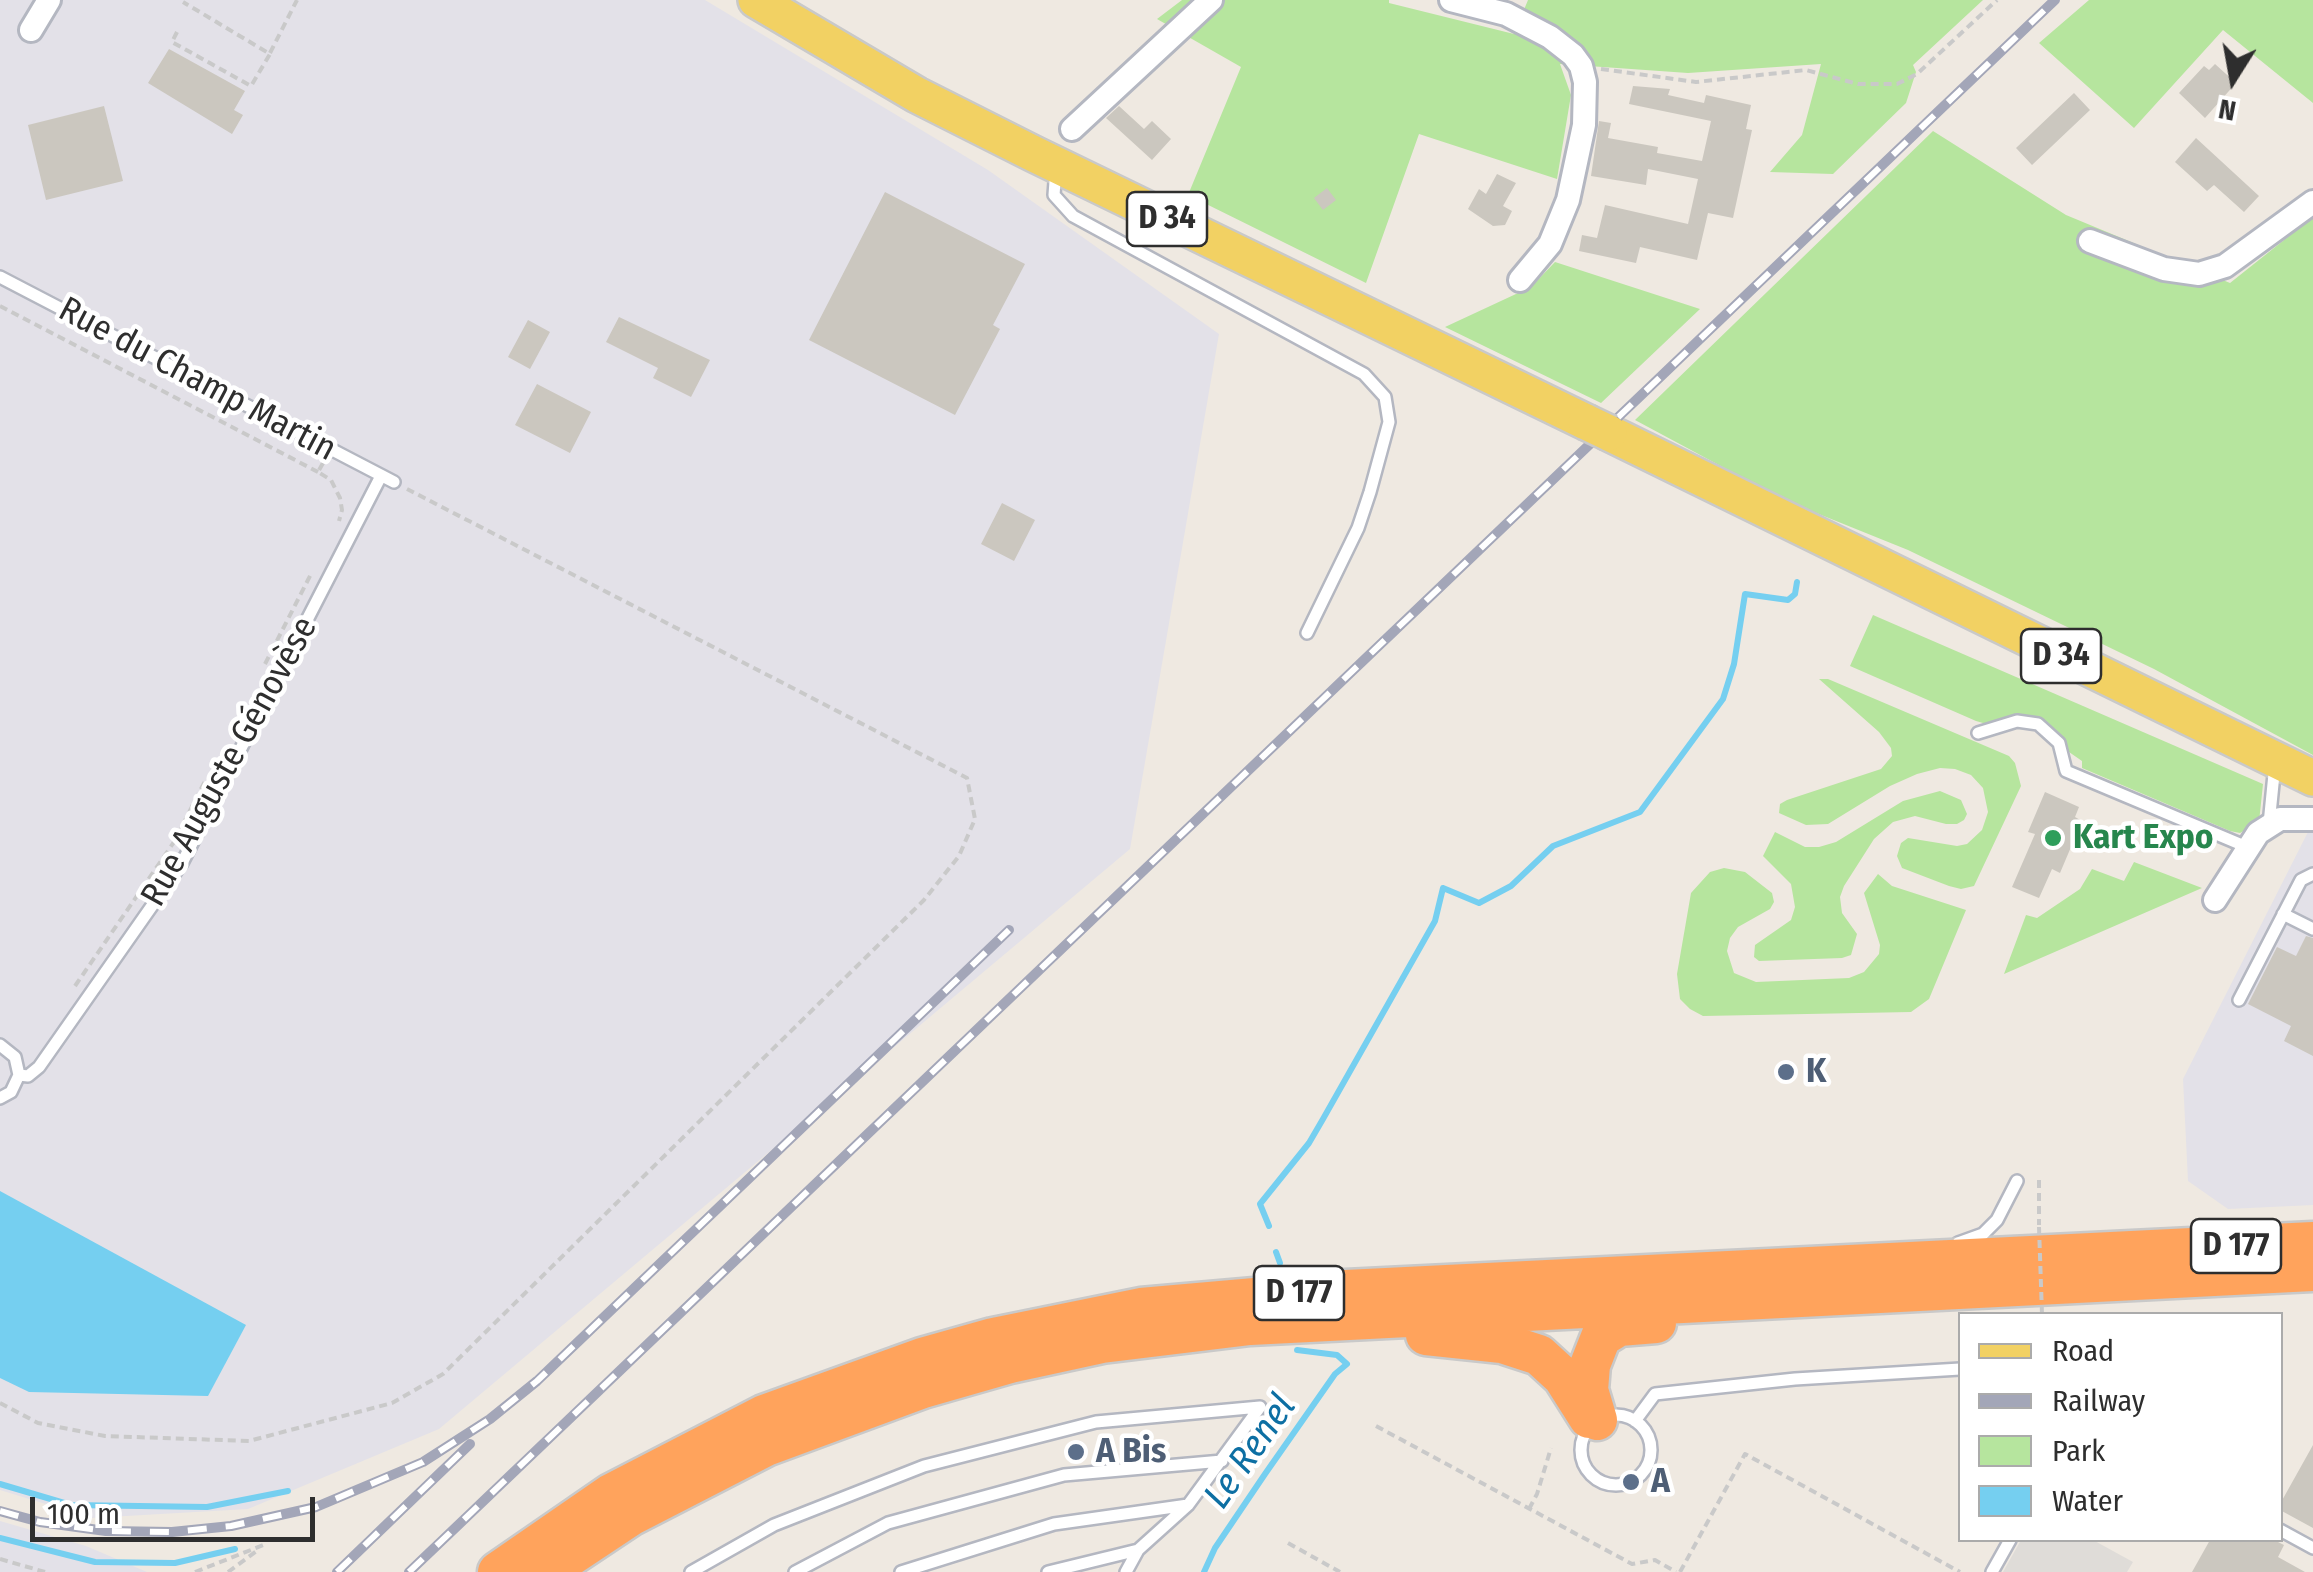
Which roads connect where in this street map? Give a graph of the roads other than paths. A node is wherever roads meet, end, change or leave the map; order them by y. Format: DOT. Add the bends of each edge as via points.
graph roads {
  1 [pos="49,0"];
  2 [pos="756,0"];
  3 [pos="1211,0"];
  4 [pos="1451,0"];
  5 [pos="1507,8"];
  6 [pos="32,30"];
  7 [pos="1072,128"];
  8 [pos="1056,164"];
  9 [pos="2313,202"];
  10 [pos="2090,241"];
  11 [pos="0,277"];
  12 [pos="1520,280"];
  13 [pos="388,479"];
  14 [pos="1307,633"];
  15 [pos="1978,733"];
  16 [pos="2276,760"];
  17 [pos="2313,778"];
  18 [pos="2313,820"];
  19 [pos="2270,824"];
  20 [pos="2247,846"];
  21 [pos="2313,874"];
  22 [pos="2215,900"];
  23 [pos="2283,914"];
  24 [pos="2313,929"];
  25 [pos="2239,1000"];
  26 [pos="0,1045"];
  27 [pos="20,1075"];
  28 [pos="0,1098"];
  29 [pos="2017,1181"];
  30 [pos="2313,1239"];
  31 [pos="1946,1244"];
  32 [pos="1648,1261"];
  33 [pos="2160,1264"];
  34 [pos="2313,1274"];
  35 [pos="1458,1284"];
  36 [pos="1601,1337"];
  37 [pos="1102,1343"];
  38 [pos="1502,1343"];
  39 [pos="1958,1370"];
  40 [pos="1608,1421"];
  41 [pos="1222,1460"];
  42 [pos="1188,1506"];
  43 [pos="2283,1532"];
  44 [pos="2009,1542"];
  45 [pos="2313,1548"];
  46 [pos="1138,1550"];
  47 [pos="498,1572"];
  48 [pos="546,1572"];
  49 [pos="691,1572"];
  50 [pos="795,1572"];
  51 [pos="901,1572"];
  52 [pos="1048,1572"];
  53 [pos="1126,1572"];
  54 [pos="1992,1572"];
  1 -- 6 [label="street"];
  2 -- 8 [label="main road, D 34"];
  3 -- 7 [label="street"];
  4 -- 5 [label="street"];
  5 -- 12 [label="street" via="1581,66 1586,108 1568,200 1550,244"];
  8 -- 14 [label="lane" via="1054,196 1073,216 1364,374 1385,396 1389,422 1370,492"];
  8 -- 16 [label="main road, D 34"];
  9 -- 10 [label="street" via="2225,266 2199,274 2164,270"];
  11 -- 13 [label="lane, Rue du Champ Martin"];
  13 -- 27 [label="lane, Rue Auguste Génovèse" via="182,863 39,1066"];
  15 -- 20 [label="lane" via="2017,721 2038,724 2059,742 2066,771"];
  16 -- 17 [label="main road, D 34"];
  16 -- 19 [label="lane"];
  18 -- 19 [label="street"];
  19 -- 20 [label="street"];
  20 -- 22 [label="street"];
  21 -- 23 [label="lane" via="2301,880"];
  23 -- 24 [label="lane"];
  23 -- 25 [label="lane"];
  26 -- 27 [label="lane" via="15,1057"];
  27 -- 28 [label="lane, Rue Auguste Génovèse"];
  29 -- 31 [label="lane" via="1983,1234"];
  30 -- 33 [label="highway"];
  32 -- 35 [label="lane"];
  33 -- 34 [label="highway"];
  33 -- 35 [label="highway, D 177"];
  33 -- 36 [label="highway" via="1619,1326"];
  33 -- 37 [label="highway, D 177" via="1250,1325"];
  35 -- 47 [label="highway, D 177" via="1140,1308 922,1358 764,1415 679,1457 611,1494"];
  36 -- 38 [label="highway"];
  36 -- 40 [label="highway" via="1588,1390"];
  37 -- 38 [label="highway" via="1420,1334"];
  37 -- 48 [label="highway, D 177" via="923,1388 766,1446 630,1516"];
  38 -- 40 [label="highway" via="1548,1360"];
  39 -- 40 [label="lane" via="1655,1394"];
  40 -- 40 [label="lane" via="1581,1441 1582,1461 1593,1478 1611,1486 1631,1482 1647,1468 1649,1437"];
  41 -- 42 [label="lane"];
  41 -- 49 [label="lane" via="1260,1406 1096,1422 924,1466 774,1525"];
  41 -- 50 [label="lane" via="1064,1475 888,1524"];
  42 -- 46 [label="lane"];
  42 -- 51 [label="lane" via="1054,1524"];
  43 -- 45 [label="lane"];
  44 -- 54 [label="lane"];
  46 -- 52 [label="lane"];
  46 -- 53 [label="lane"];
}
